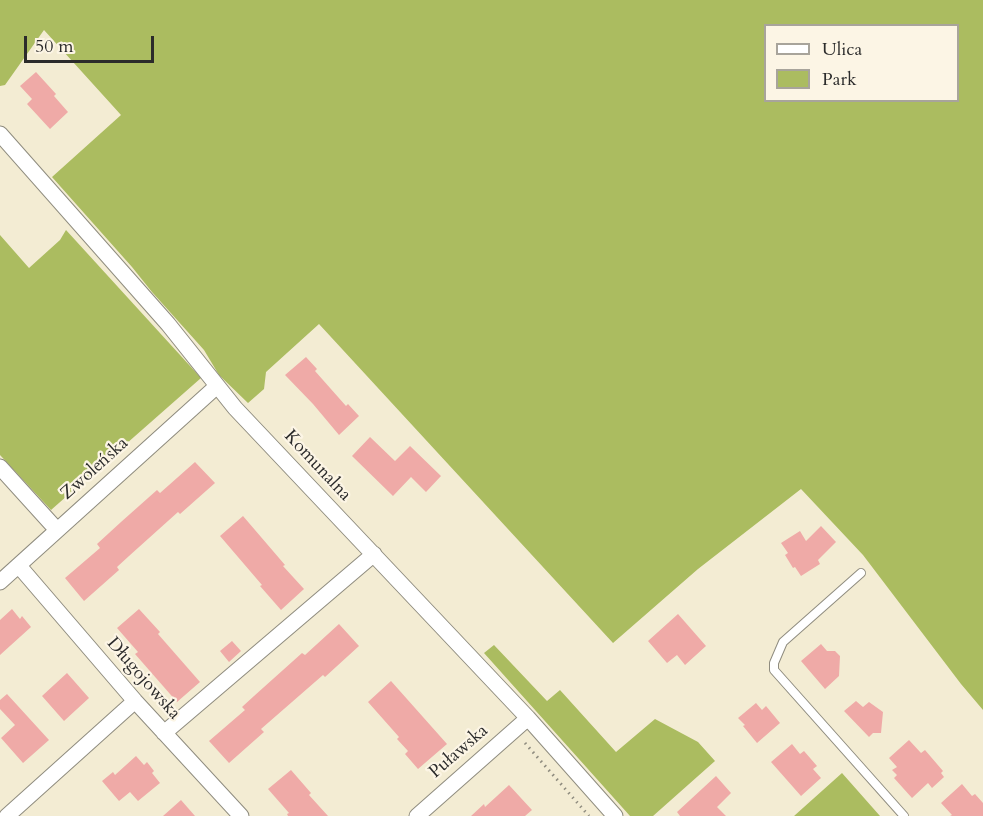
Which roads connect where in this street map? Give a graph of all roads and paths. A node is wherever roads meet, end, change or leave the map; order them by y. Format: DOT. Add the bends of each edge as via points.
graph roads {
  1 [pos="0,134"];
  2 [pos="217,386"];
  3 [pos="0,468"];
  4 [pos="57,530"];
  5 [pos="374,554"];
  6 [pos="19,566"];
  7 [pos="861,573"];
  8 [pos="0,582"];
  9 [pos="135,701"];
  10 [pos="528,718"];
  11 [pos="164,733"];
  12 [pos="517,743"];
  13 [pos="8,816"];
  14 [pos="241,816"];
  15 [pos="417,816"];
  16 [pos="589,816"];
  17 [pos="615,816"];
  18 [pos="904,816"];
  1 -- 2 [label="street, Komunalna" via="117,264"];
  2 -- 4 [label="street, Zwoleńska"];
  2 -- 5 [label="street, Komunalna"];
  3 -- 4 [label="street"];
  4 -- 6 [label="street, Zwoleńska"];
  5 -- 10 [label="street, Komunalna"];
  5 -- 11 [label="street"];
  6 -- 8 [label="street, Zwoleńska"];
  6 -- 9 [label="street, Długojowska"];
  7 -- 18 [label="lane" via="783,642 774,670"];
  9 -- 11 [label="street, Długojowska"];
  9 -- 13 [label="street"];
  10 -- 15 [label="street, Puławska"];
  10 -- 17 [label="street, Komunalna"];
  11 -- 14 [label="street, Długojowska"];
  12 -- 16 [label="path" via="527,744"];
}
